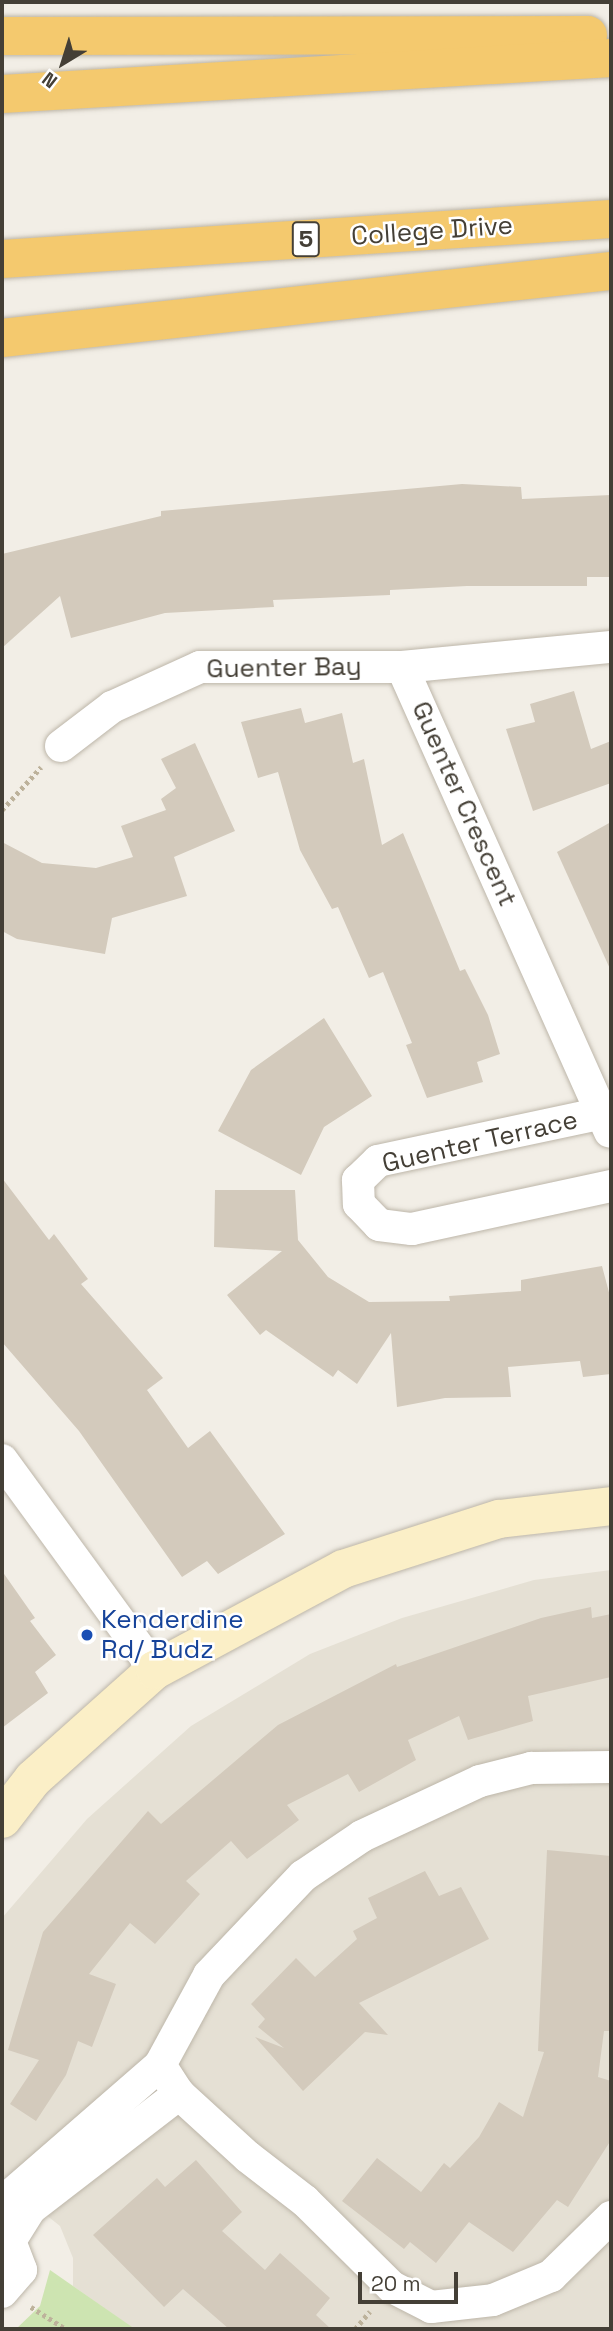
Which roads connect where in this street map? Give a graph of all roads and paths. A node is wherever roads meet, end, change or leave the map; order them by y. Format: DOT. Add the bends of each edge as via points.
graph roads {
  1 [pos="611,35"];
  2 [pos="2,36"];
  3 [pos="611,58"];
  4 [pos="2,94"];
  5 [pos="611,219"];
  6 [pos="2,259"];
  7 [pos="611,271"];
  8 [pos="2,338"];
  9 [pos="611,648"];
  10 [pos="402,667"];
  11 [pos="61,746"];
  12 [pos="2,810"];
  13 [pos="607,1124"];
  14 [pos="611,1186"];
  15 [pos="2,1460"];
  16 [pos="611,1506"];
  17 [pos="155,1670"];
  18 [pos="611,1767"];
  19 [pos="17,1784"];
  20 [pos="2,1819"];
  21 [pos="160,2066"];
  22 [pos="179,2094"];
  23 [pos="2,2209"];
  24 [pos="611,2217"];
  25 [pos="6,2237"];
  26 [pos="2,2292"];
  27 [pos="33,2308"];
  28 [pos="66,2329"];
  1 -- 2 [label="highway"];
  3 -- 4 [label="highway"];
  5 -- 6 [label="highway, College Drive / 5"];
  7 -- 8 [label="highway"];
  9 -- 10 [label="street, Guenter Crescent"];
  10 -- 11 [label="street, Guenter Bay" via="200,667 112,707"];
  10 -- 13 [label="street, Guenter Crescent"];
  11 -- 12 [label="path"];
  13 -- 14 [label="street, Guenter Terrace" via="378,1161 358,1180 359,1204 379,1225 412,1229"];
  15 -- 17 [label="street"];
  16 -- 17 [label="street" via="499,1519 343,1569"];
  17 -- 19 [label="street"];
  18 -- 21 [label="street" via="531,1768 480,1781 362,1836 303,1876 246,1931 209,1975"];
  19 -- 20 [label="street"];
  21 -- 22 [label="street"];
  21 -- 23 [label="street" via="13,2193"];
  22 -- 24 [label="street" via="305,2201 392,2287 431,2307 493,2300 551,2276"];
  22 -- 25 [label="street" via="31,2208"];
  25 -- 26 [label="street" via="21,2270"];
  27 -- 28 [label="path"];
}
